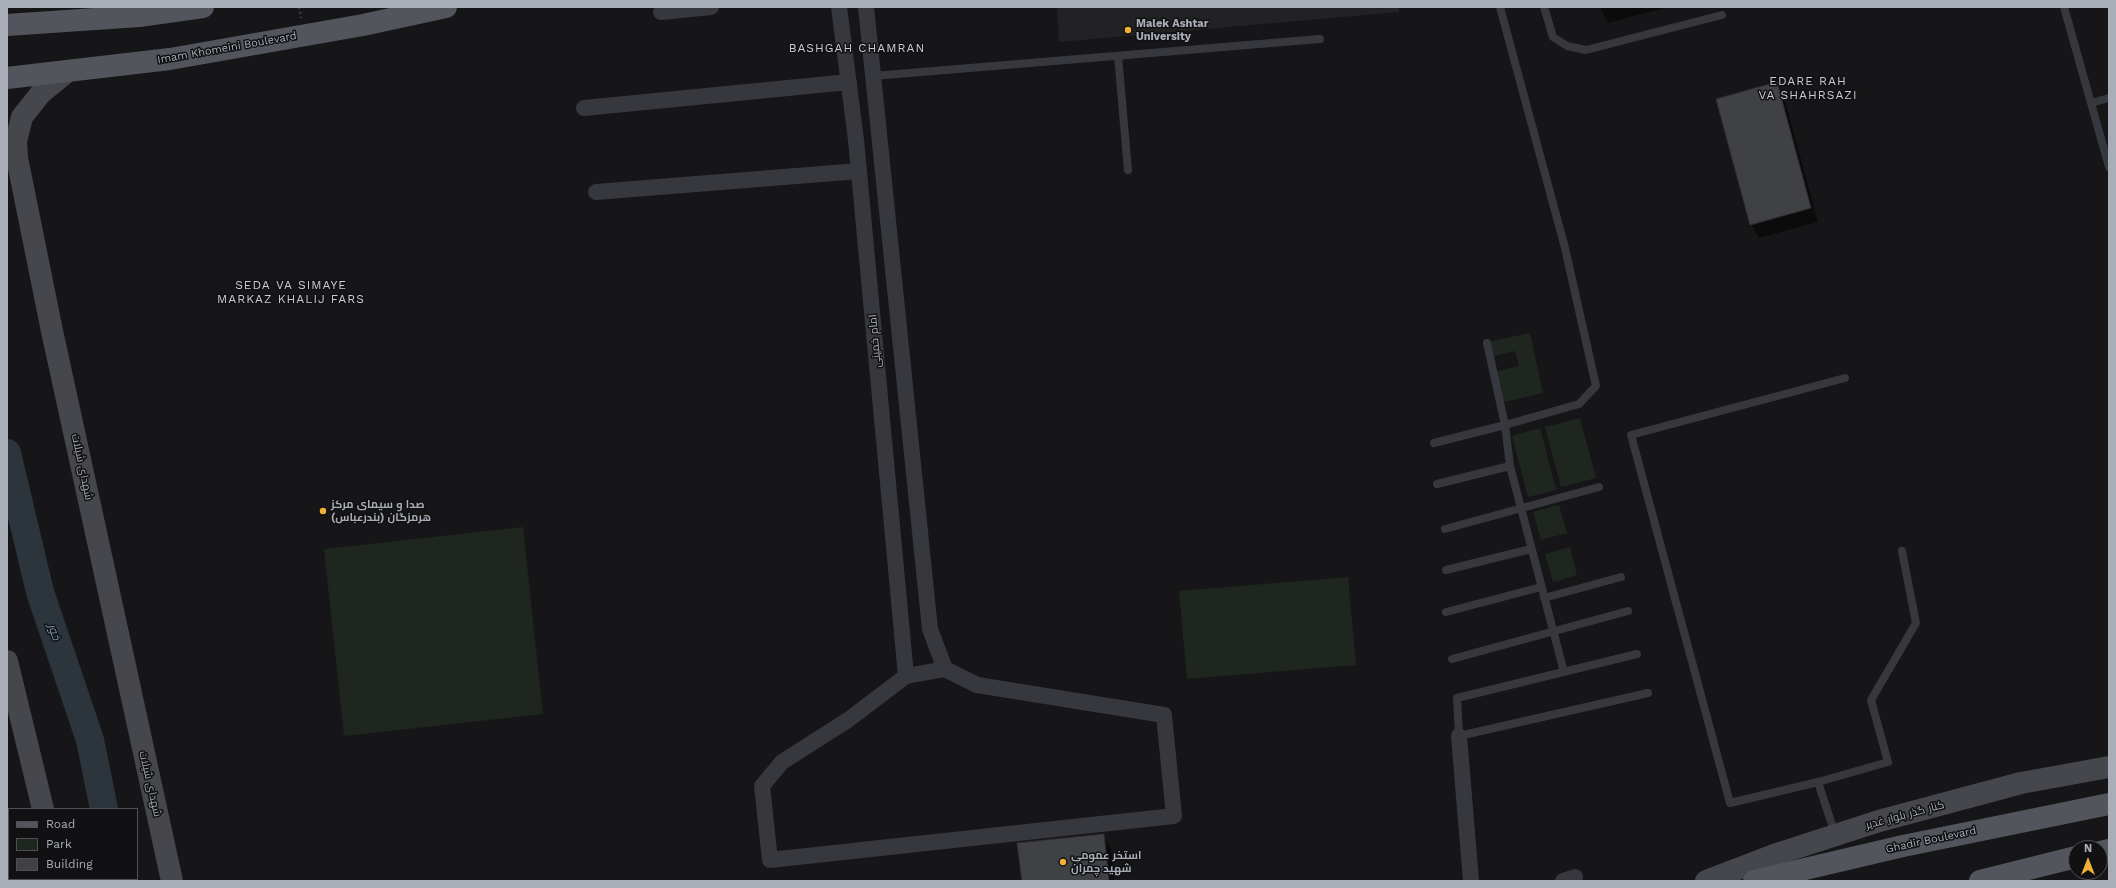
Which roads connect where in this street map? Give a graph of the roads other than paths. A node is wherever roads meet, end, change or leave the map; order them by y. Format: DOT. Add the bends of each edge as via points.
graph roads {
  1 [pos="203,7"];
  2 [pos="446,7"];
  3 [pos="711,7"];
  4 [pos="1500,7"];
  5 [pos="1544,7"];
  6 [pos="2064,7"];
  7 [pos="138,11"];
  8 [pos="661,12"];
  9 [pos="866,12"];
  10 [pos="840,14"];
  11 [pos="1722,15"];
  12 [pos="7,25"];
  13 [pos="1320,39"];
  14 [pos="1118,56"];
  15 [pos="170,59"];
  16 [pos="7,66"];
  17 [pos="68,71"];
  18 [pos="873,76"];
  19 [pos="7,78"];
  20 [pos="849,82"];
  21 [pos="2109,98"];
  22 [pos="2091,103"];
  23 [pos="584,108"];
  24 [pos="879,143"];
  25 [pos="857,146"];
  26 [pos="2109,167"];
  27 [pos="1128,170"];
  28 [pos="859,171"];
  29 [pos="596,192"];
  30 [pos="889,242"];
  31 [pos="866,244"];
  32 [pos="1487,343"];
  33 [pos="900,348"];
  34 [pos="876,351"];
  35 [pos="1845,378"];
  36 [pos="1505,425"];
  37 [pos="1434,443"];
  38 [pos="912,450"];
  39 [pos="886,453"];
  40 [pos="1510,466"];
  41 [pos="1437,484"];
  42 [pos="1599,487"];
  43 [pos="1520,508"];
  44 [pos="1445,529"];
  45 [pos="922,548"];
  46 [pos="1531,549"];
  47 [pos="895,551"];
  48 [pos="1902,551"];
  49 [pos="1446,570"];
  50 [pos="1620,576"];
  51 [pos="1541,587"];
  52 [pos="1544,598"];
  53 [pos="1628,611"];
  54 [pos="1446,612"];
  55 [pos="1553,632"];
  56 [pos="1638,654"];
  57 [pos="1452,658"];
  58 [pos="7,661"];
  59 [pos="945,669"];
  60 [pos="1564,672"];
  61 [pos="906,676"];
  62 [pos="1648,693"];
  63 [pos="1459,736"];
  64 [pos="2109,767"];
  65 [pos="1818,782"];
  66 [pos="2109,804"];
  67 [pos="43,808"];
  68 [pos="1836,835"];
  69 [pos="2068,859"];
  70 [pos="172,881"];
  71 [pos="1471,881"];
  72 [pos="1706,881"];
  73 [pos="1754,881"];
  74 [pos="1980,881"];
  1 -- 7 [label="main road"];
  2 -- 15 [label="main road, Imam Khomeini Boulevard" via="363,25"];
  3 -- 8 [label="street"];
  4 -- 36 [label="lane" via="1565,248 1596,386 1579,404"];
  5 -- 11 [label="lane" via="1554,37 1567,46 1586,50"];
  6 -- 22 [label="lane"];
  7 -- 12 [label="main road"];
  9 -- 10 [label="street"];
  9 -- 18 [label="street"];
  10 -- 20 [label="street, امام خمینی"];
  13 -- 14 [label="lane"];
  14 -- 18 [label="lane"];
  14 -- 27 [label="lane"];
  15 -- 16 [label="main road" via="130,54"];
  15 -- 17 [label="main road, Imam Khomeini Boulevard"];
  17 -- 19 [label="main road, Imam Khomeini Boulevard"];
  17 -- 70 [label="main road, شهدای شیلات" via="41,93 22,117 16,141 17,158 52,331"];
  18 -- 24 [label="street"];
  20 -- 23 [label="street"];
  20 -- 25 [label="street, امام خمینی"];
  21 -- 22 [label="lane"];
  22 -- 26 [label="lane"];
  24 -- 25 [label="street"];
  24 -- 30 [label="street"];
  25 -- 28 [label="street, امام خمینی"];
  28 -- 29 [label="street"];
  28 -- 31 [label="street, امام خمینی"];
  30 -- 31 [label="street"];
  30 -- 33 [label="street"];
  31 -- 34 [label="street, امام خمینی"];
  32 -- 36 [label="lane"];
  33 -- 34 [label="street"];
  33 -- 38 [label="street"];
  34 -- 39 [label="street, امام خمینی"];
  35 -- 65 [label="lane" via="1631,435 1730,802"];
  36 -- 37 [label="lane"];
  36 -- 40 [label="lane"];
  38 -- 39 [label="street"];
  38 -- 45 [label="street"];
  39 -- 47 [label="street, امام خمینی"];
  40 -- 41 [label="lane"];
  40 -- 43 [label="lane"];
  42 -- 43 [label="lane"];
  43 -- 44 [label="lane"];
  43 -- 46 [label="lane"];
  45 -- 47 [label="street"];
  45 -- 59 [label="street" via="930,629"];
  46 -- 49 [label="lane"];
  46 -- 51 [label="lane"];
  47 -- 61 [label="street, امام خمینی"];
  48 -- 65 [label="lane" via="1916,624 1871,700 1888,762"];
  50 -- 52 [label="lane"];
  51 -- 52 [label="lane"];
  51 -- 54 [label="lane"];
  52 -- 55 [label="lane"];
  53 -- 55 [label="lane"];
  55 -- 57 [label="lane"];
  55 -- 60 [label="lane"];
  56 -- 60 [label="lane"];
  58 -- 67 [label="main road"];
  59 -- 61 [label="street"];
  59 -- 61 [label="street" via="977,685 1164,715 1174,816 770,860 762,786 782,762 848,720"];
  60 -- 63 [label="lane" via="1457,698"];
  62 -- 63 [label="lane"];
  63 -- 71 [label="street"];
  64 -- 68 [label="main road, کنار گذر بلوار غدیر" via="2022,783"];
  65 -- 68 [label="lane"];
  66 -- 73 [label="main road, Ghadir Boulevard" via="1903,846"];
  68 -- 72 [label="main road, کنار گذر بلوار غدیر"];
  69 -- 74 [label="main road"];
}
